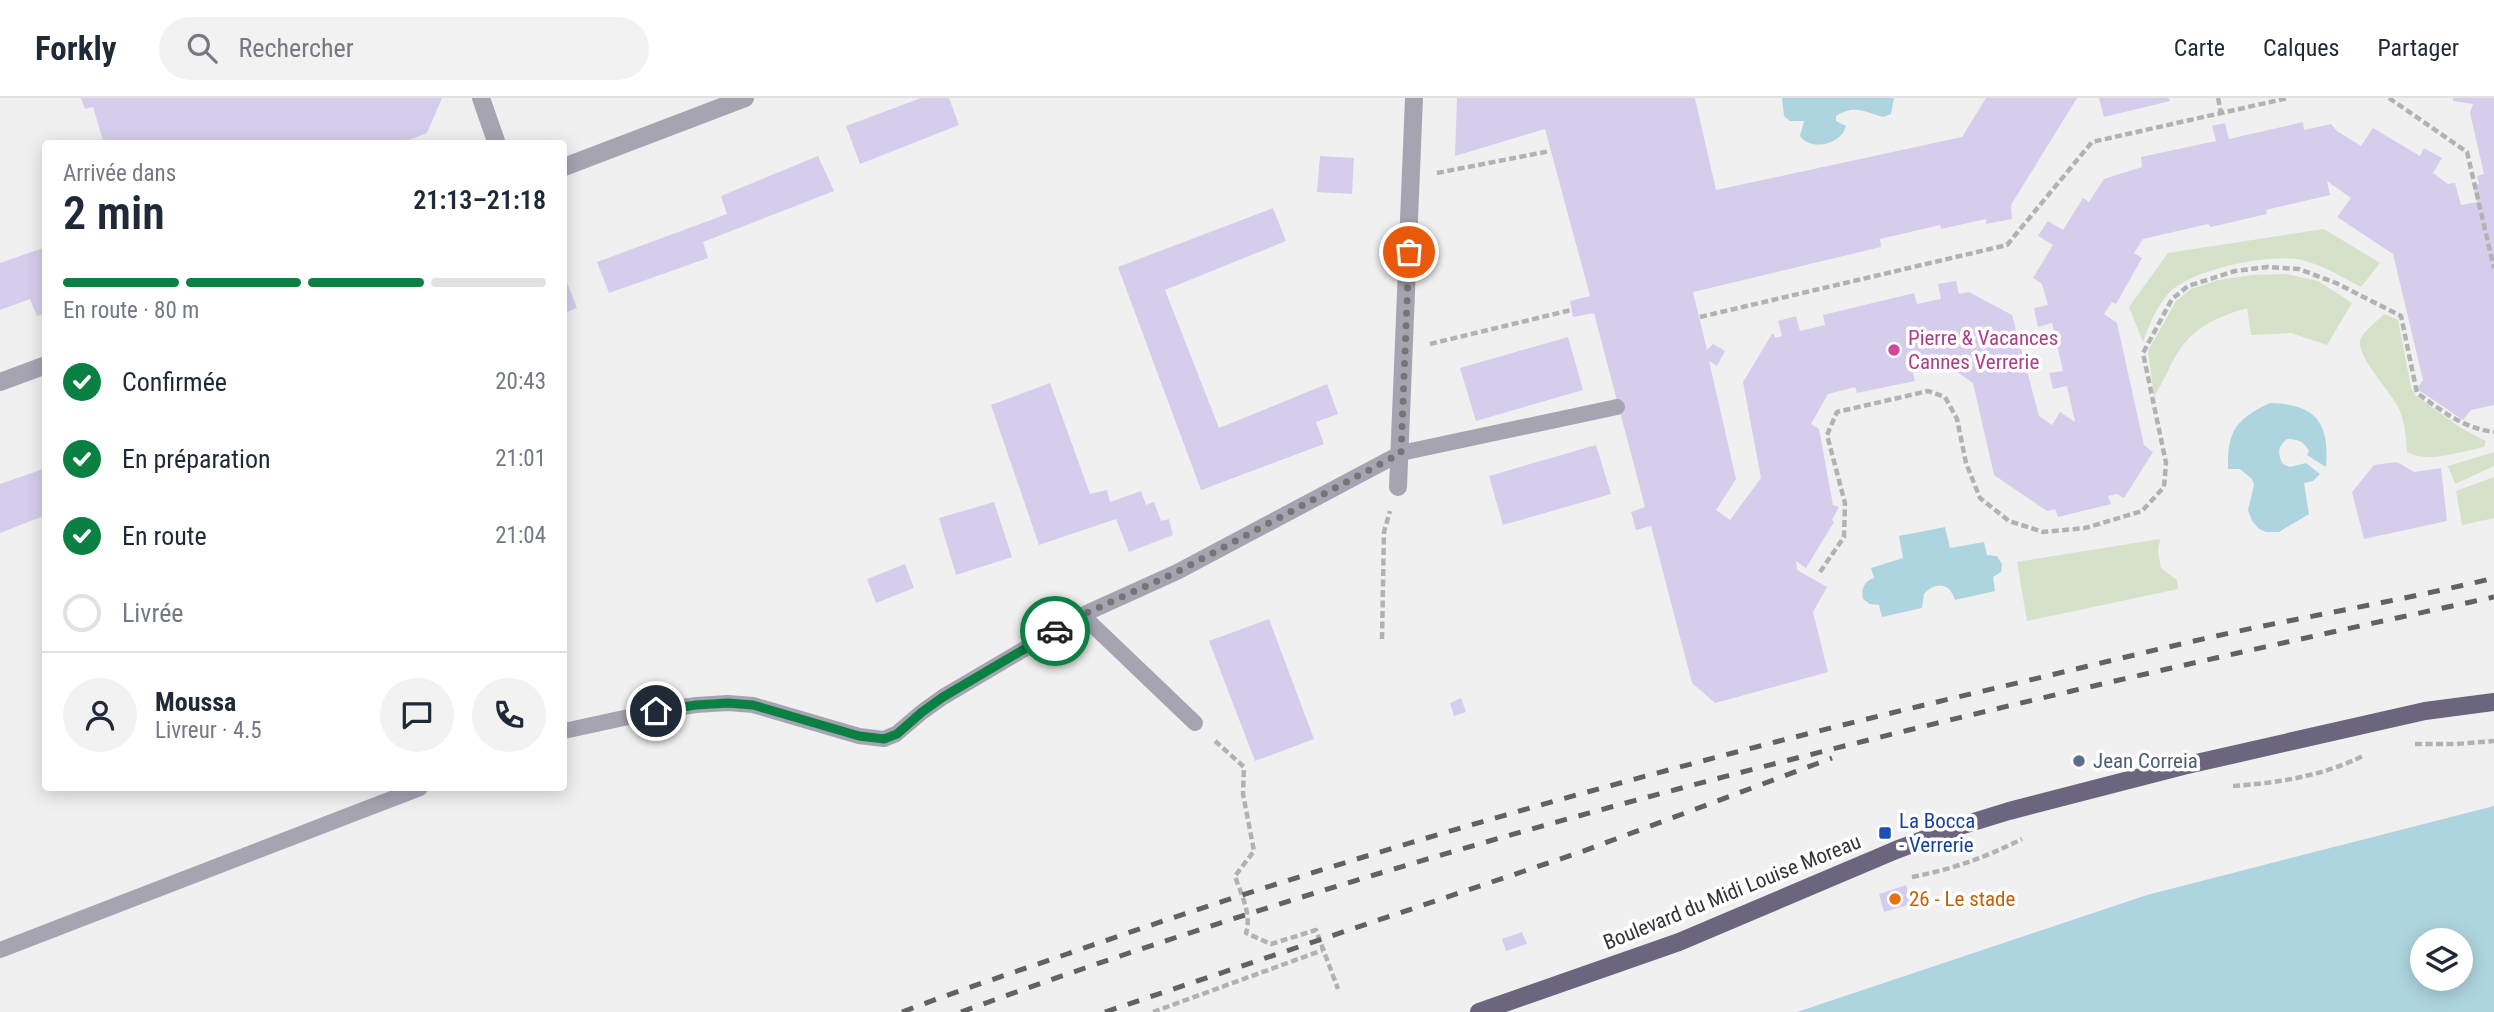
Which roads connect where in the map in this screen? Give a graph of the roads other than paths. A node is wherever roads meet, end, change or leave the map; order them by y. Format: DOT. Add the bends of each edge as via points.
graph roads {
  1 [pos="481,98"];
  2 [pos="745,98"];
  3 [pos="1414,98"];
  4 [pos="496,140"];
  5 [pos="567,166"];
  6 [pos="42,366"];
  7 [pos="0,382"];
  8 [pos="1617,407"];
  9 [pos="1401,453"];
  10 [pos="1398,487"];
  11 [pos="1082,615"];
  12 [pos="2494,702"];
  13 [pos="1195,723"];
  14 [pos="567,730"];
  15 [pos="412,791"];
  16 [pos="0,950"];
  17 [pos="1479,1012"];
  1 -- 4 [label="street"];
  2 -- 5 [label="street"];
  3 -- 9 [label="street"];
  6 -- 7 [label="street"];
  8 -- 9 [label="lane"];
  9 -- 10 [label="street"];
  9 -- 11 [label="lane" via="1177,572"];
  11 -- 13 [label="lane"];
  11 -- 14 [label="lane" via="943,697 884,739 753,705 728,703 656,711"];
  12 -- 17 [label="main road, Boulevard du Midi Louise Moreau" via="2403,716 2009,811 1896,850 1679,942"];
  15 -- 16 [label="lane"];
}
